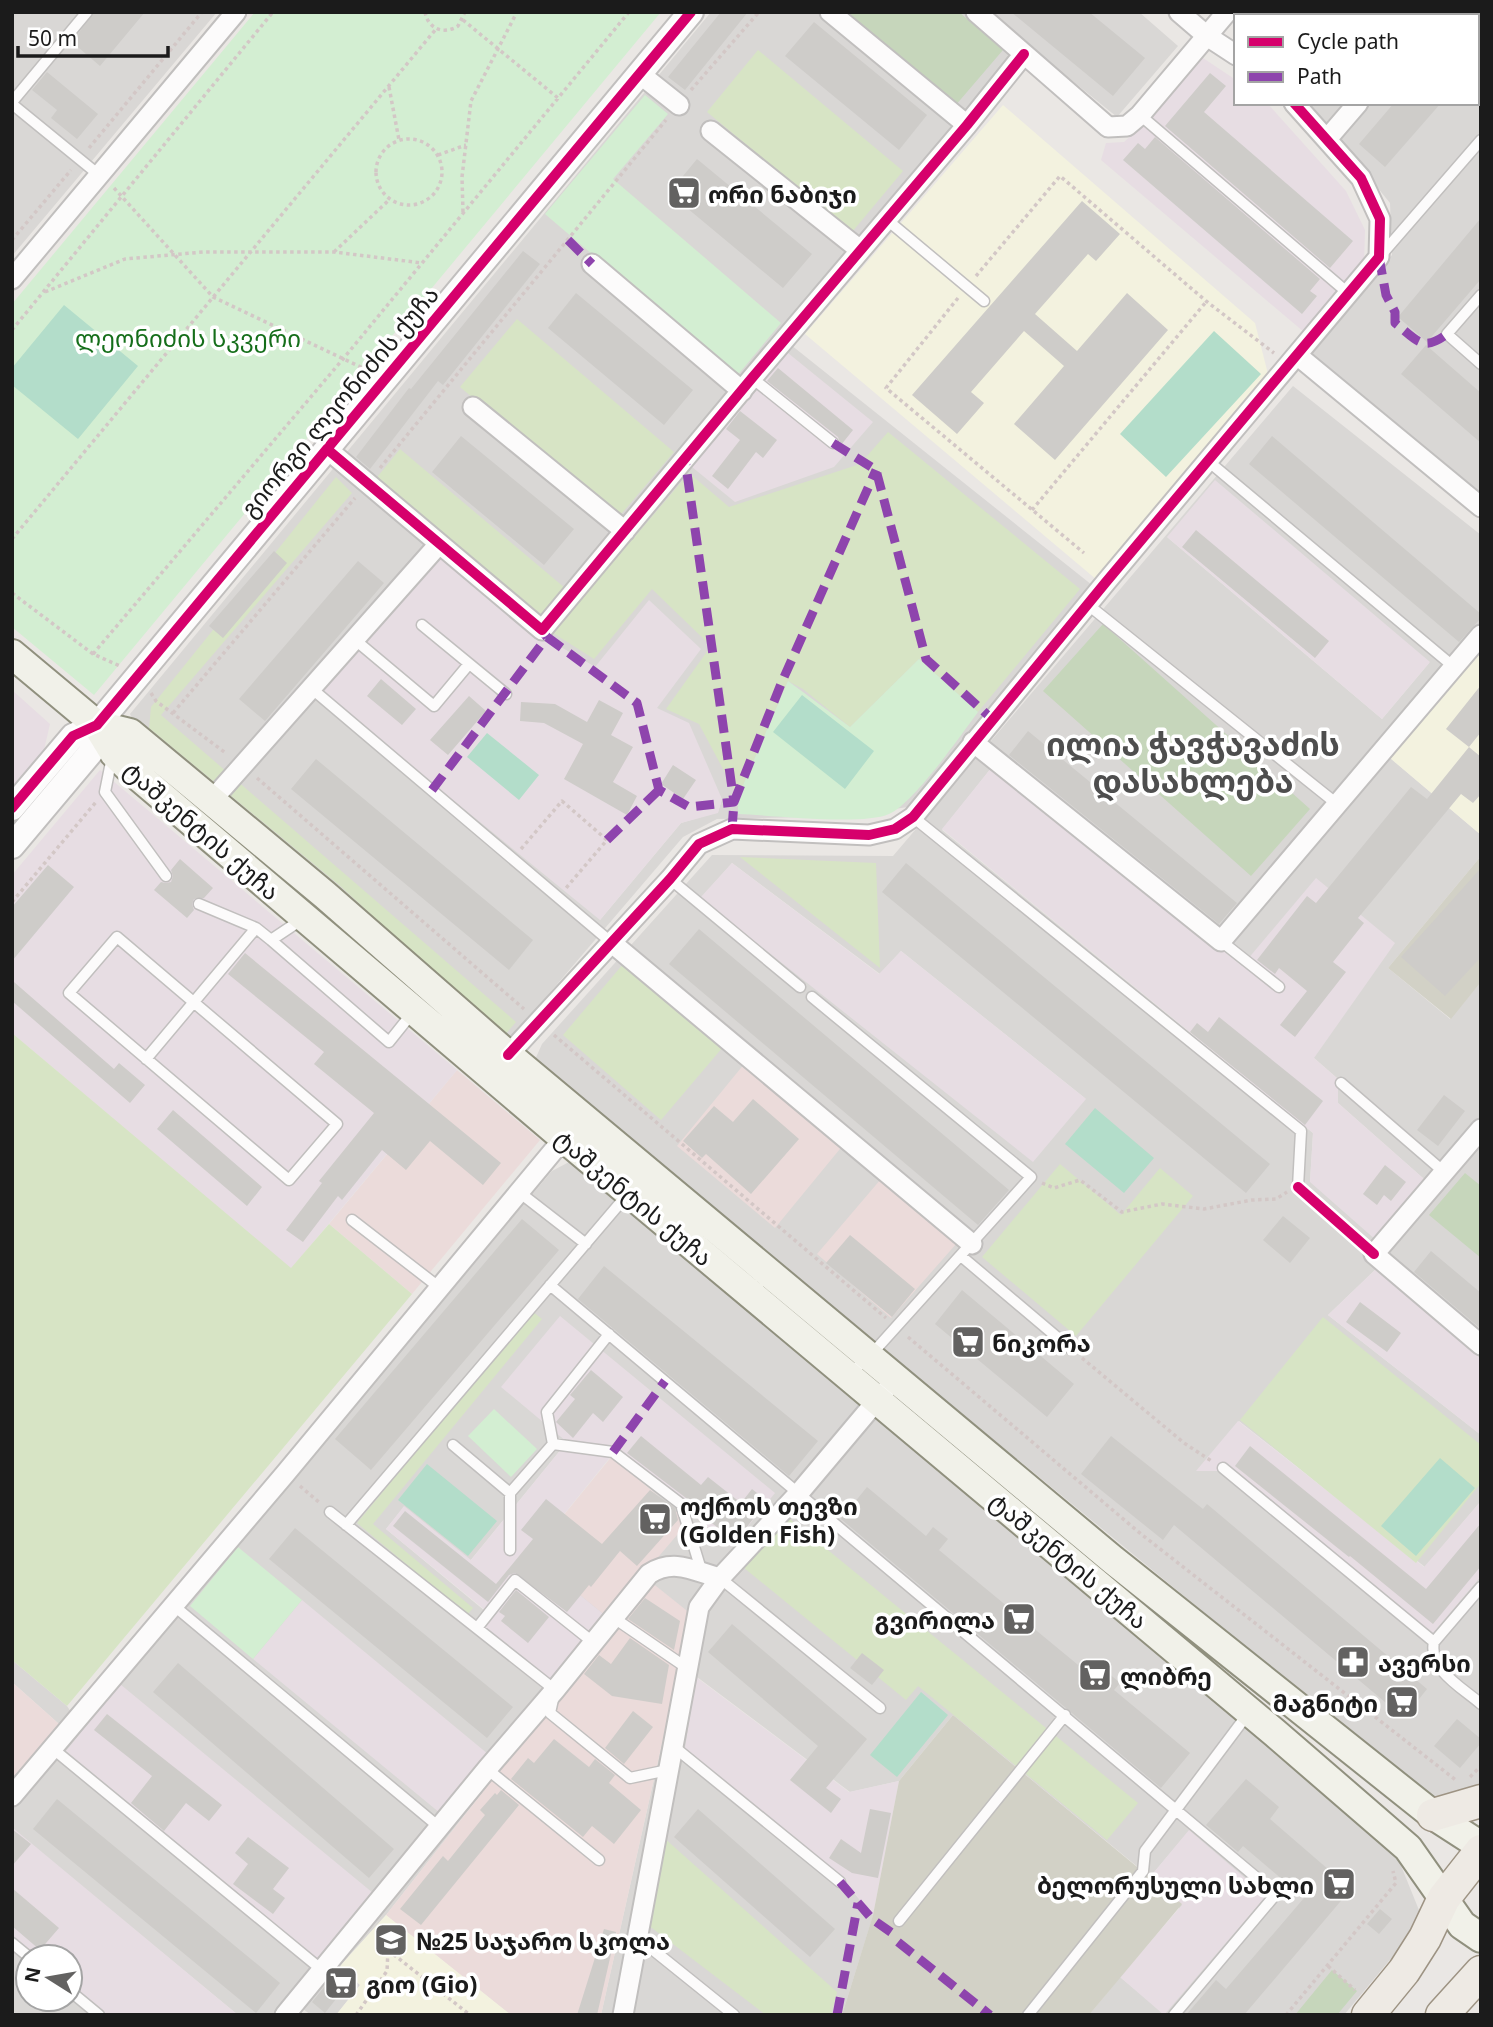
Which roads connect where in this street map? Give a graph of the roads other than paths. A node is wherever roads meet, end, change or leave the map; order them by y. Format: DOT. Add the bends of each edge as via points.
graph roads {
  1 [pos="87,12"];
  2 [pos="236,12"];
  3 [pos="691,12"];
  4 [pos="830,12"];
  5 [pos="976,12"];
  6 [pos="1179,12"];
  7 [pos="1227,12"];
  8 [pos="1207,36"];
  9 [pos="1024,54"];
  10 [pos="1234,54"];
  11 [pos="640,74"];
  12 [pos="12,103"];
  13 [pos="679,105"];
  14 [pos="1296,105"];
  15 [pos="1356,105"];
  16 [pos="1140,115"];
  17 [pos="967,125"];
  18 [pos="711,131"];
  19 [pos="1327,139"];
  20 [pos="1481,140"];
  21 [pos="99,175"];
  22 [pos="886,219"];
  23 [pos="860,250"];
  24 [pos="1379,257"];
  25 [pos="592,264"];
  26 [pos="12,279"];
  27 [pos="1348,293"];
  28 [pos="1481,295"];
  29 [pos="984,301"];
  30 [pos="1297,355"];
  31 [pos="1481,364"];
  32 [pos="747,384"];
  33 [pos="473,407"];
  34 [pos="833,443"];
  35 [pos="327,449"];
  36 [pos="1208,461"];
  37 [pos="1481,507"];
  38 [pos="625,531"];
  39 [pos="439,544"];
  40 [pos="1087,604"];
  41 [pos="422,625"];
  42 [pos="1481,635"];
  43 [pos="354,639"];
  44 [pos="12,654"];
  45 [pos="469,664"];
  46 [pos="1454,667"];
  47 [pos="311,688"];
  48 [pos="506,694"];
  49 [pos="97,725"];
  50 [pos="973,743"];
  51 [pos="114,753"];
  52 [pos="212,800"];
  53 [pos="1337,804"];
  54 [pos="12,808"];
  55 [pos="913,817"];
  56 [pos="12,846"];
  57 [pos="166,876"];
  58 [pos="670,879"];
  59 [pos="199,904"];
  60 [pos="304,917"];
  61 [pos="256,928"];
  62 [pos="271,940"];
  63 [pos="1221,941"];
  64 [pos="612,943"];
  65 [pos="800,987"];
  66 [pos="1279,987"];
  67 [pos="812,997"];
  68 [pos="193,1002"];
  69 [pos="414,1011"];
  70 [pos="508,1055"];
  71 [pos="146,1059"];
  72 [pos="1341,1083"];
  73 [pos="1480,1130"];
  74 [pos="564,1138"];
  75 [pos="1444,1172"];
  76 [pos="1298,1187"];
  77 [pos="519,1192"];
  78 [pos="629,1193"];
  79 [pos="352,1220"];
  80 [pos="586,1244"];
  81 [pos="966,1250"];
  82 [pos="551,1285"];
  83 [pos="439,1288"];
  84 [pos="609,1334"];
  85 [pos="1481,1345"];
  86 [pos="1071,1349"];
  87 [pos="869,1357"];
  88 [pos="848,1375"];
  89 [pos="898,1380"];
  90 [pos="877,1399"];
  91 [pos="553,1444"];
  92 [pos="453,1446"];
  93 [pos="1223,1468"];
  94 [pos="510,1493"];
  95 [pos="799,1493"];
  96 [pos="330,1512"];
  97 [pos="346,1525"];
  98 [pos="510,1550"];
  99 [pos="711,1576"];
  100 [pos="1481,1587"];
  101 [pos="173,1605"];
  102 [pos="614,1618"];
  103 [pos="477,1628"];
  104 [pos="594,1643"];
  105 [pos="1434,1643"];
  106 [pos="687,1668"];
  107 [pos="555,1690"];
  108 [pos="1481,1704"];
  109 [pos="880,1708"];
  110 [pos="1250,1712"];
  111 [pos="1065,1715"];
  112 [pos="673,1746"];
  113 [pos="52,1748"];
  114 [pos="487,1769"];
  115 [pos="668,1770"];
  116 [pos="12,1796"];
  117 [pos="1481,1801"];
  118 [pos="1176,1809"];
  119 [pos="1433,1815"];
  120 [pos="439,1827"];
  121 [pos="1481,1848"];
  122 [pos="599,1860"];
  123 [pos="840,1882"];
  124 [pos="1444,1898"];
  125 [pos="899,1921"];
  126 [pos="637,1937"];
  127 [pos="1481,1938"];
  128 [pos="322,1970"];
  129 [pos="1481,1972"];
  130 [pos="84,2003"];
  131 [pos="99,2015"];
  132 [pos="285,2015"];
  133 [pos="623,2015"];
  134 [pos="734,2015"];
  135 [pos="1028,2015"];
  136 [pos="1174,2015"];
  137 [pos="1368,2015"];
  138 [pos="1442,2015"];
  1 -- 12 [label="lane"];
  2 -- 21 [label="street"];
  3 -- 11 [label="street, გიორგი ლეონიძის ქუჩა"];
  4 -- 17 [label="street"];
  5 -- 9 [label="street"];
  6 -- 8 [label="street"];
  7 -- 8 [label="street"];
  8 -- 10 [label="street"];
  8 -- 16 [label="street"];
  9 -- 16 [label="street" via="1108,127 1127,126"];
  9 -- 17 [label="street"];
  11 -- 13 [label="street"];
  11 -- 35 [label="street, გიორგი ლეონიძის ქუჩა"];
  12 -- 21 [label="lane"];
  14 -- 19 [label="street"];
  15 -- 19 [label="street"];
  16 -- 27 [label="lane"];
  17 -- 22 [label="street"];
  18 -- 23 [label="street"];
  19 -- 24 [label="street" via="1361,178 1380,219"];
  20 -- 24 [label="lane"];
  21 -- 26 [label="street"];
  22 -- 23 [label="street"];
  22 -- 29 [label="lane"];
  23 -- 32 [label="street"];
  24 -- 27 [label="street"];
  25 -- 32 [label="street"];
  27 -- 30 [label="street"];
  28 -- 31 [label="lane" via="1447,334"];
  30 -- 36 [label="street"];
  30 -- 37 [label="street"];
  32 -- 34 [label="lane"];
  32 -- 38 [label="street"];
  33 -- 38 [label="street"];
  35 -- 39 [label="street"];
  35 -- 49 [label="street, გიორგი ლეონიძის ქუჩა"];
  36 -- 40 [label="street"];
  36 -- 46 [label="lane"];
  38 -- 39 [label="street" via="542,630"];
  39 -- 43 [label="street"];
  40 -- 50 [label="street"];
  40 -- 53 [label="lane"];
  41 -- 45 [label="lane"];
  42 -- 46 [label="street"];
  43 -- 45 [label="lane" via="434,706"];
  43 -- 47 [label="street"];
  44 -- 49 [label="main road"];
  45 -- 48 [label="lane"];
  46 -- 53 [label="street"];
  47 -- 52 [label="street"];
  47 -- 64 [label="lane"];
  49 -- 51 [label="main road, ტაშკენტის ქუჩა"];
  49 -- 52 [label="main road, ტაშკენტის ქუჩა" via="130,733"];
  49 -- 54 [label="street, გიორგი ლეონიძის ქუჩა" via="74,736"];
  49 -- 56 [label="street, გიორგი ლეონიძის ქუჩა" via="91,752"];
  50 -- 55 [label="street"];
  50 -- 63 [label="street"];
  51 -- 57 [label="lane" via="105,792"];
  51 -- 60 [label="main road, ტაშკენტის ქუჩა"];
  52 -- 70 [label="main road, ტაშკენტის ქუჩა"];
  53 -- 63 [label="street"];
  55 -- 58 [label="street" via="895,829 869,835 732,829 699,844"];
  55 -- 76 [label="lane" via="1301,1131"];
  58 -- 64 [label="street"];
  58 -- 65 [label="lane"];
  59 -- 61 [label="lane"];
  60 -- 62 [label="lane"];
  60 -- 69 [label="main road, ტაშკენტის ქუჩა"];
  61 -- 62 [label="lane"];
  61 -- 68 [label="lane"];
  62 -- 69 [label="lane" via="390,1042"];
  63 -- 66 [label="lane"];
  64 -- 70 [label="street"];
  64 -- 81 [label="street"];
  67 -- 81 [label="lane" via="1031,1177"];
  68 -- 71 [label="lane"];
  68 -- 71 [label="lane" via="117,937 69,993"];
  68 -- 71 [label="lane" via="337,1124 289,1180"];
  69 -- 74 [label="main road, ტაშკენტის ქუჩა"];
  70 -- 87 [label="main road, ტაშკენტის ქუჩა"];
  72 -- 75 [label="lane"];
  73 -- 75 [label="street"];
  74 -- 77 [label="street"];
  74 -- 78 [label="main road, ტაშკენტის ქუჩა"];
  75 -- 85 [label="street" via="1374,1254"];
  77 -- 80 [label="lane"];
  77 -- 83 [label="street"];
  78 -- 80 [label="lane"];
  78 -- 88 [label="main road, ტაშკენტის ქუჩა"];
  79 -- 83 [label="lane"];
  80 -- 82 [label="lane"];
  81 -- 86 [label="lane"];
  81 -- 87 [label="lane"];
  82 -- 84 [label="lane"];
  82 -- 97 [label="lane"];
  83 -- 101 [label="street"];
  84 -- 91 [label="lane" via="547,1412"];
  84 -- 95 [label="lane"];
  87 -- 88 [label="lane"];
  87 -- 89 [label="main road, ტაშკენტის ქუჩა"];
  88 -- 90 [label="main road, ტაშკენტის ქუჩა"];
  89 -- 90 [label="street"];
  89 -- 119 [label="main road, ტაშკენტის ქუჩა" via="1113,1560"];
  90 -- 95 [label="street"];
  90 -- 110 [label="main road, ტაშკენტის ქუჩა"];
  91 -- 94 [label="lane"];
  91 -- 99 [label="lane" via="613,1452 681,1504"];
  92 -- 94 [label="lane"];
  93 -- 105 [label="lane"];
  94 -- 98 [label="lane"];
  95 -- 99 [label="street"];
  95 -- 111 [label="lane"];
  96 -- 97 [label="lane"];
  97 -- 103 [label="lane"];
  99 -- 102 [label="street" via="676,1565 661,1566 649,1574"];
  99 -- 106 [label="street" via="699,1607"];
  99 -- 109 [label="lane"];
  100 -- 105 [label="lane"];
  101 -- 113 [label="street"];
  101 -- 120 [label="lane"];
  102 -- 104 [label="street"];
  102 -- 106 [label="lane"];
  103 -- 104 [label="lane" via="515,1580"];
  103 -- 107 [label="lane"];
  104 -- 107 [label="street"];
  105 -- 108 [label="lane" via="1435,1664"];
  106 -- 112 [label="street"];
  107 -- 114 [label="street"];
  107 -- 115 [label="lane" via="550,1713 630,1778"];
  110 -- 118 [label="lane"];
  110 -- 124 [label="main road, ტაშკენტის ქუჩა" via="1408,1848"];
  111 -- 118 [label="lane"];
  111 -- 125 [label="lane"];
  112 -- 115 [label="street"];
  112 -- 123 [label="lane"];
  113 -- 116 [label="street"];
  113 -- 128 [label="lane"];
  114 -- 120 [label="street"];
  114 -- 122 [label="lane"];
  115 -- 126 [label="street"];
  117 -- 119 [label="main road"];
  118 -- 135 [label="lane" via="1145,1851 1143,1871"];
  118 -- 136 [label="lane" via="1276,1894"];
  119 -- 121 [label="main road, ტაშკენტის ქუჩა"];
  120 -- 128 [label="street"];
  121 -- 124 [label="main road"];
  124 -- 127 [label="main road, ტაშკენტის ქუჩა" via="1462,1925"];
  124 -- 137 [label="main road" via="1404,1971"];
  126 -- 133 [label="street"];
  126 -- 134 [label="lane"];
  128 -- 132 [label="street"];
  129 -- 138 [label="main road"];
  130 -- 131 [label="lane"];
}
